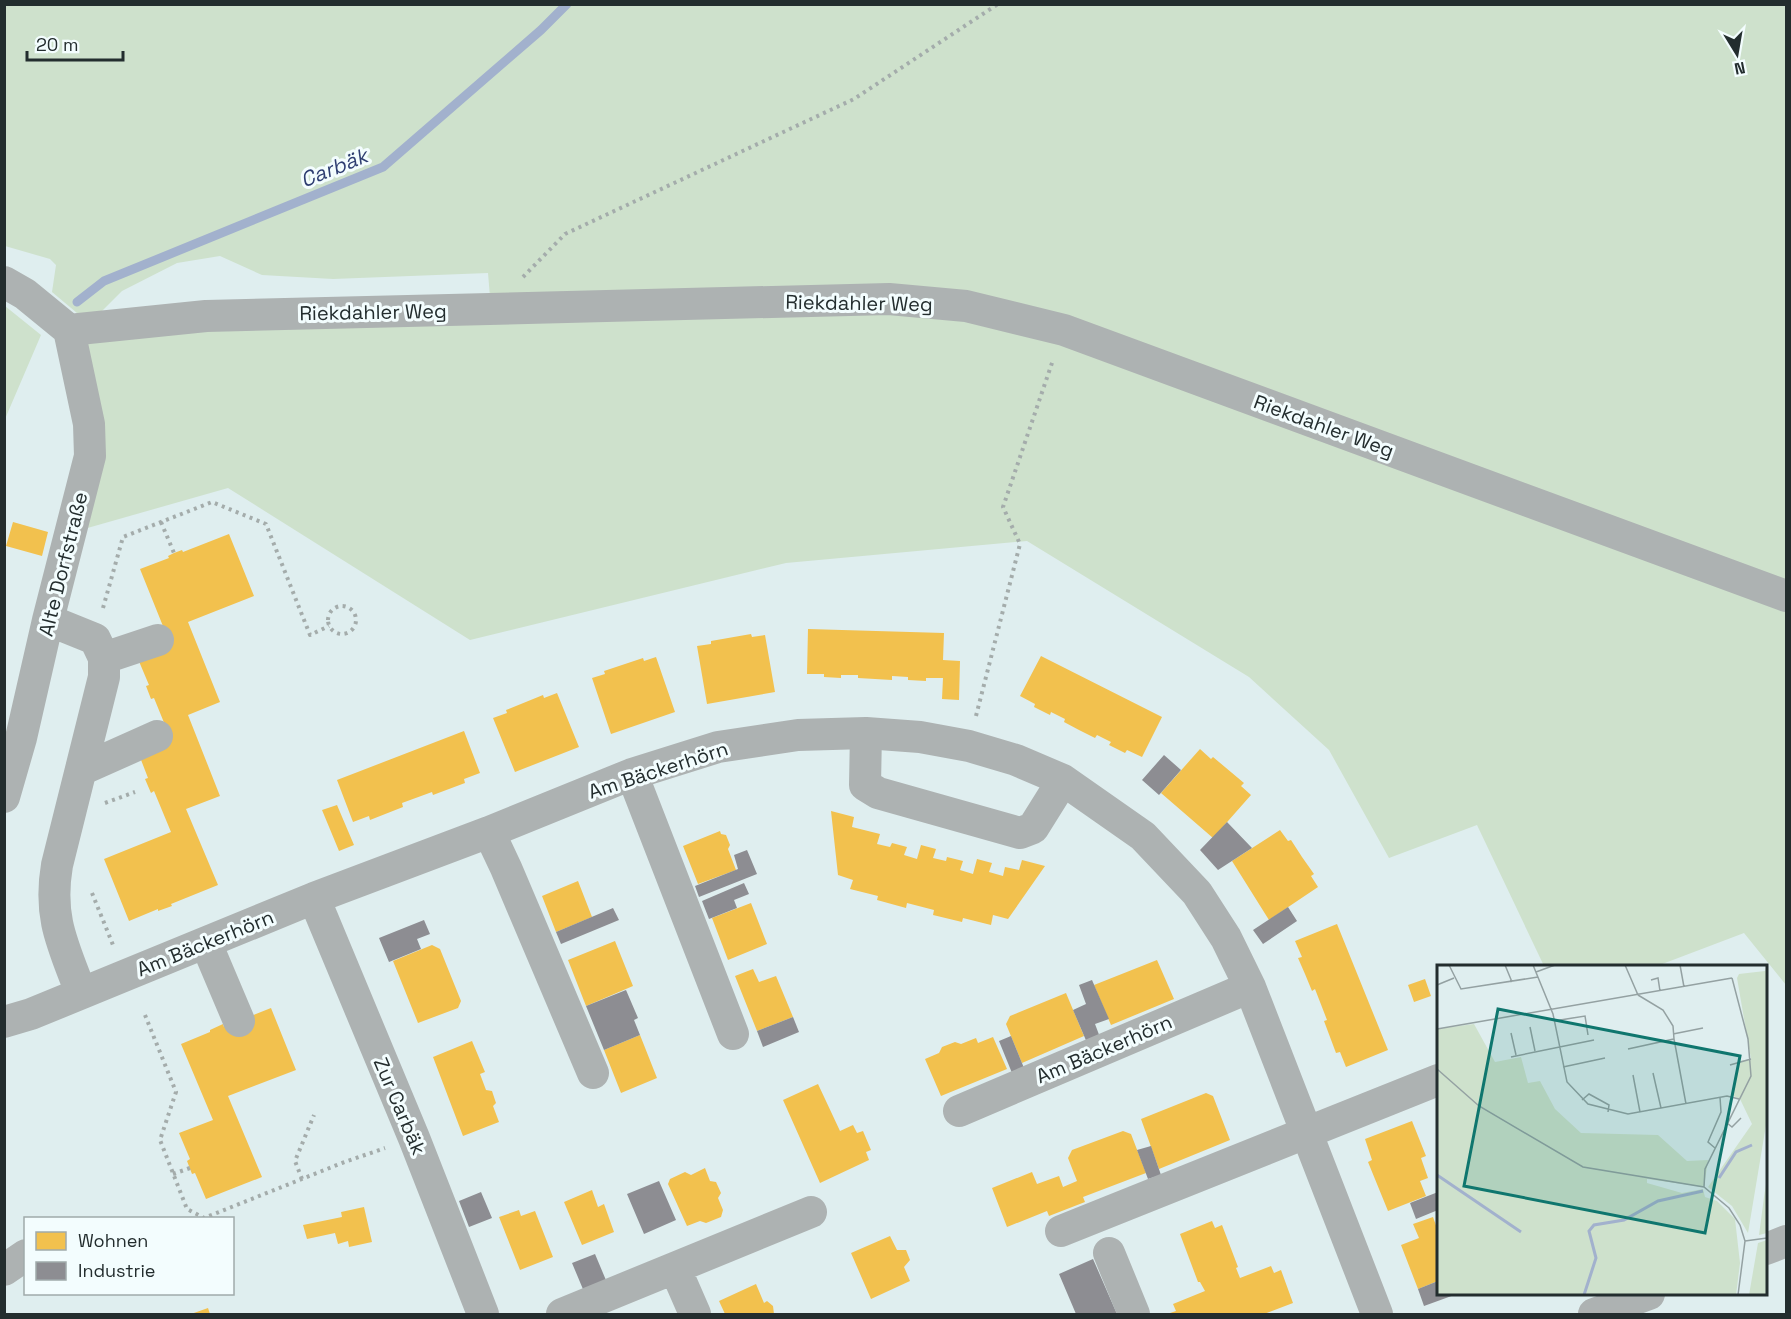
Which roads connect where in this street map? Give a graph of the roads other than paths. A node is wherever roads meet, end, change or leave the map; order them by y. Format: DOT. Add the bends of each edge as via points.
graph roads {
  1 [pos="4,282"];
  2 [pos="69,330"];
  3 [pos="1786,596"];
  4 [pos="48,620"];
  5 [pos="158,640"];
  6 [pos="99,648"];
  7 [pos="866,733"];
  8 [pos="157,736"];
  9 [pos="81,770"];
  10 [pos="632,774"];
  11 [pos="1062,780"];
  12 [pos="4,797"];
  13 [pos="489,832"];
  14 [pos="314,898"];
  15 [pos="206,943"];
  16 [pos="1250,987"];
  17 [pos="81,993"];
  18 [pos="239,1021"];
  19 [pos="4,1022"];
  20 [pos="733,1034"];
  21 [pos="593,1073"];
  22 [pos="1437,1080"];
  23 [pos="959,1111"];
  24 [pos="1306,1133"];
  25 [pos="810,1212"];
  26 [pos="1061,1231"];
  27 [pos="1786,1241"];
  28 [pos="1767,1249"];
  29 [pos="1109,1253"];
  30 [pos="24,1256"];
  31 [pos="675,1268"];
  32 [pos="4,1270"];
  33 [pos="1644,1295"];
  34 [pos="1369,1312"];
  35 [pos="483,1314"];
  36 [pos="562,1314"];
  37 [pos="695,1314"];
  38 [pos="1134,1314"];
  39 [pos="1593,1314"];
  1 -- 2 [label="street"];
  2 -- 3 [label="street, Riekdahler Weg" via="206,316 889,299 966,306 1064,330"];
  2 -- 4 [label="street, Alte Dorfstraße" via="89,424 90,456"];
  4 -- 6 [label="street"];
  4 -- 12 [label="street, Alte Dorfstraße"];
  5 -- 6 [label="street"];
  6 -- 9 [label="street" via="104,677"];
  7 -- 10 [label="street, Am Bäckerhörn" via="798,735 718,747"];
  7 -- 11 [label="street, Am Bäckerhörn" via="969,746"];
  7 -- 11 [label="street" via="865,785 878,793 1020,833 1033,828"];
  8 -- 9 [label="street"];
  9 -- 17 [label="street" via="53,886 57,929"];
  10 -- 13 [label="street, Am Bäckerhörn"];
  10 -- 20 [label="street"];
  11 -- 16 [label="street, Am Bäckerhörn" via="1143,836 1197,893 1226,938"];
  13 -- 14 [label="street, Am Bäckerhörn"];
  13 -- 21 [label="street"];
  14 -- 15 [label="street, Am Bäckerhörn"];
  14 -- 35 [label="street, Zur Carbäk"];
  15 -- 17 [label="street, Am Bäckerhörn"];
  15 -- 18 [label="street"];
  16 -- 23 [label="street, Am Bäckerhörn"];
  16 -- 24 [label="street, Am Bäckerhörn"];
  17 -- 19 [label="street, Am Bäckerhörn"];
  22 -- 24 [label="street"];
  24 -- 26 [label="street"];
  24 -- 34 [label="street, Am Bäckerhörn"];
  25 -- 31 [label="street"];
  27 -- 28 [label="street"];
  29 -- 38 [label="street"];
  30 -- 32 [label="street"];
  31 -- 36 [label="street"];
  31 -- 37 [label="street"];
  33 -- 39 [label="street"];
}
